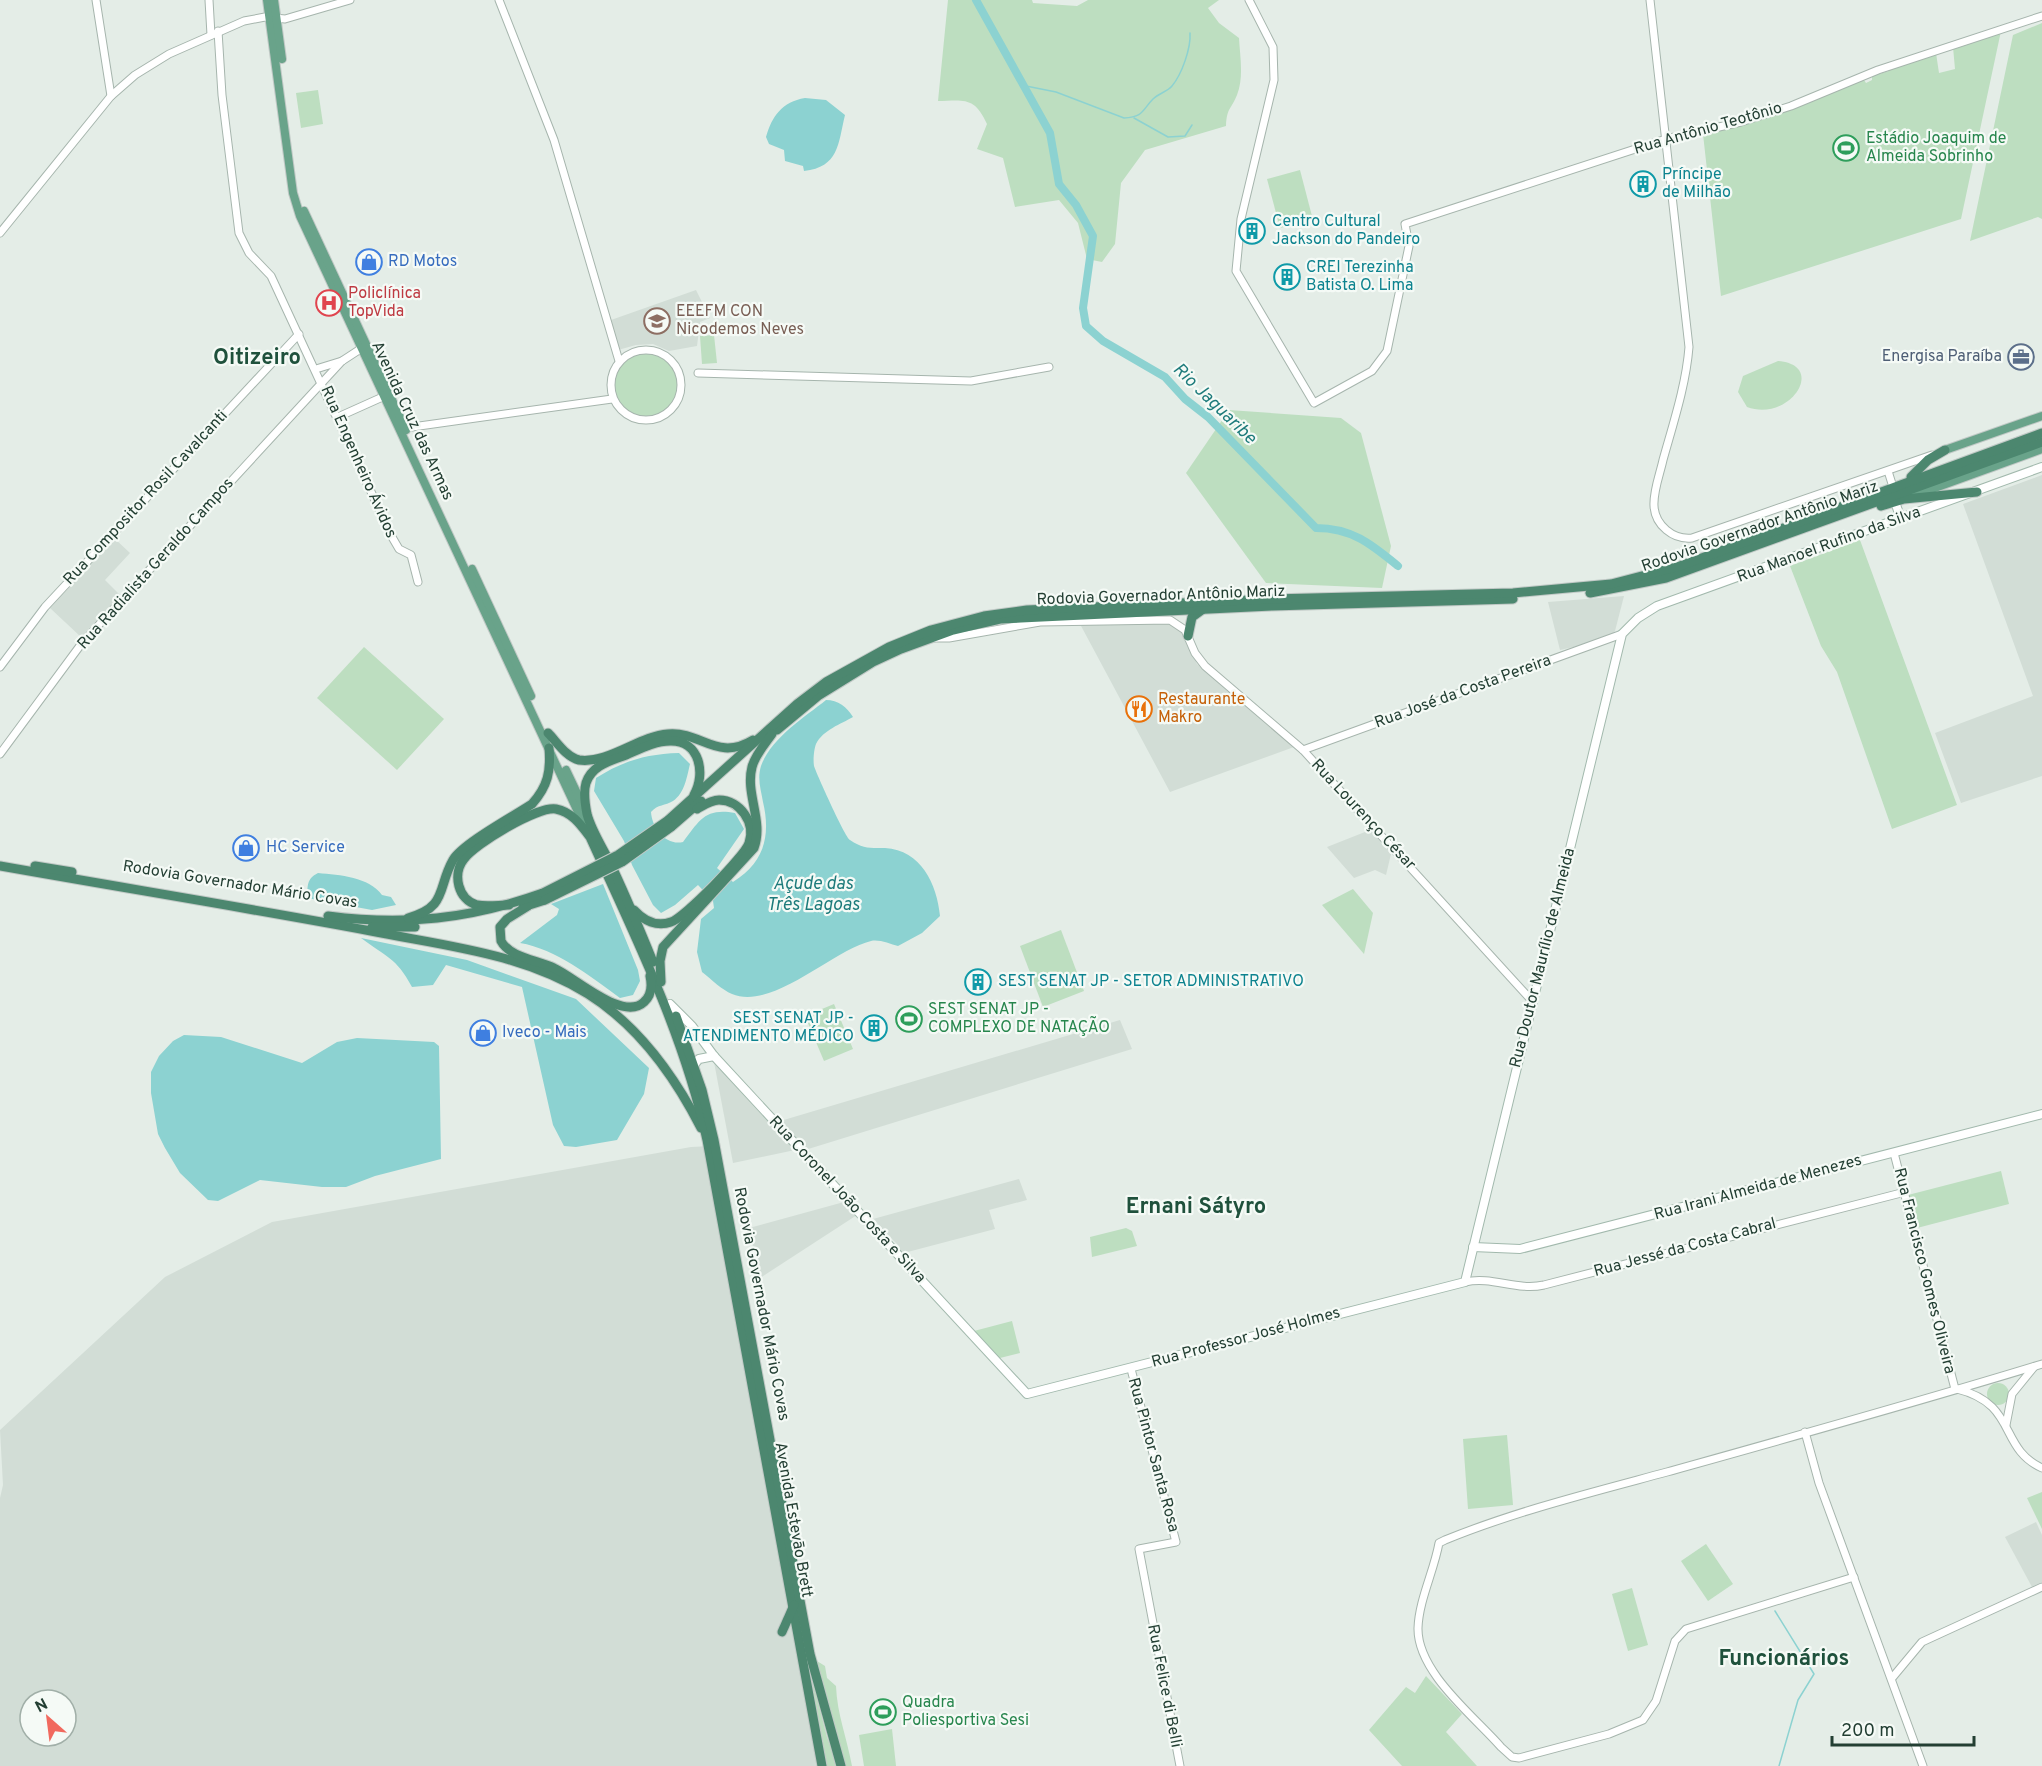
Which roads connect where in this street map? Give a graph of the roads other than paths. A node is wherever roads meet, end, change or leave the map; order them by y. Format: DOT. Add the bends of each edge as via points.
graph roads {
  1 [pos="96,0"];
  2 [pos="209,0"];
  3 [pos="267,0"];
  4 [pos="274,0"];
  5 [pos="350,0"];
  6 [pos="499,0"];
  7 [pos="1249,0"];
  8 [pos="1650,0"];
  9 [pos="2042,16"];
  10 [pos="273,18"];
  11 [pos="218,32"];
  12 [pos="211,35"];
  13 [pos="111,96"];
  14 [pos="1666,139"];
  15 [pos="0,233"];
  16 [pos="299,334"];
  17 [pos="364,347"];
  18 [pos="342,361"];
  19 [pos="619,361"];
  20 [pos="1049,367"];
  21 [pos="316,369"];
  22 [pos="698,373"];
  23 [pos="322,383"];
  24 [pos="387,396"];
  25 [pos="612,399"];
  26 [pos="2042,416"];
  27 [pos="338,417"];
  28 [pos="405,428"];
  29 [pos="2042,433"];
  30 [pos="2042,442"];
  31 [pos="2042,449"];
  32 [pos="1945,450"];
  33 [pos="2042,467"];
  34 [pos="1887,471"];
  35 [pos="1897,485"];
  36 [pos="1977,492"];
  37 [pos="1899,500"];
  38 [pos="1901,519"];
  39 [pos="1778,537"];
  40 [pos="418,582"];
  41 [pos="1206,608"];
  42 [pos="1622,634"];
  43 [pos="1188,636"];
  44 [pos="932,638"];
  45 [pos="0,667"];
  46 [pos="771,732"];
  47 [pos="548,733"];
  48 [pos="549,748"];
  49 [pos="1303,750"];
  50 [pos="0,754"];
  51 [pos="690,802"];
  52 [pos="588,816"];
  53 [pos="680,819"];
  54 [pos="669,824"];
  55 [pos="590,837"];
  56 [pos="0,860"];
  57 [pos="0,866"];
  58 [pos="728,875"];
  59 [pos="544,896"];
  60 [pos="706,896"];
  61 [pos="629,903"];
  62 [pos="509,905"];
  63 [pos="528,906"];
  64 [pos="387,921"];
  65 [pos="346,925"];
  66 [pos="645,959"];
  67 [pos="662,982"];
  68 [pos="1533,1002"];
  69 [pos="670,1004"];
  70 [pos="714,1056"];
  71 [pos="694,1065"];
  72 [pos="2042,1114"];
  73 [pos="707,1140"];
  74 [pos="1894,1153"];
  75 [pos="1905,1192"];
  76 [pos="1473,1247"];
  77 [pos="1465,1282"];
  78 [pos="2038,1365"];
  79 [pos="1131,1369"];
  80 [pos="2002,1378"];
  81 [pos="1987,1382"];
  82 [pos="1955,1389"];
  83 [pos="1027,1394"];
  84 [pos="2012,1394"];
  85 [pos="2009,1402"];
  86 [pos="1990,1403"];
  87 [pos="2006,1425"];
  88 [pos="1805,1432"];
  89 [pos="2042,1468"];
  90 [pos="1139,1549"];
  91 [pos="1854,1577"];
  92 [pos="2042,1587"];
  93 [pos="794,1605"];
  94 [pos="782,1632"];
  95 [pos="1892,1678"];
  96 [pos="822,1766"];
  97 [pos="841,1766"];
  98 [pos="1179,1766"];
  99 [pos="1923,1766"];
  1 -- 13 [label="street"];
  2 -- 12 [label="street"];
  3 -- 10 [label="main road, Avenida Cruz das Armas"];
  4 -- 10 [label="main road, Avenida Cruz das Armas"];
  5 -- 10 [label="street" via="285,19"];
  6 -- 19 [label="street" via="554,140"];
  7 -- 14 [label="street, Rua Antônio Teotônio" via="1273,47 1275,80 1240,219 1236,271 1314,403 1371,371 1388,351 1409,246 1405,224"];
  8 -- 14 [label="street"];
  9 -- 14 [label="street, Rua Antônio Teotônio" via="1878,70 1741,122"];
  10 -- 11 [label="street" via="244,21"];
  10 -- 17 [label="main road, Avenida Cruz das Armas" via="296,205"];
  11 -- 12 [label="street"];
  11 -- 16 [label="street, Rua Engenheiro Ávidos" via="239,233 249,253 271,276"];
  12 -- 13 [label="street" via="150,65"];
  13 -- 15 [label="street"];
  14 -- 34 [label="street" via="1689,347 1654,505 1658,519 1668,532 1683,539 1692,538"];
  16 -- 21 [label="street, Rua Engenheiro Ávidos"];
  16 -- 45 [label="street, Rua Compositor Rosil Cavalcanti" via="45,607"];
  17 -- 18 [label="street"];
  17 -- 24 [label="main road, Avenida Cruz das Armas"];
  18 -- 21 [label="street"];
  18 -- 23 [label="street, Rua Radialista Geraldo Campos"];
  19 -- 25 [label="street" via="610,379"];
  19 -- 25 [label="street" via="638,351 663,354 679,372 680,396 666,415 645,421 628,416"];
  20 -- 22 [label="street" via="971,381"];
  21 -- 23 [label="street, Rua Engenheiro Ávidos"];
  23 -- 27 [label="street, Rua Engenheiro Ávidos"];
  23 -- 50 [label="street, Rua Radialista Geraldo Campos" via="82,643"];
  24 -- 27 [label="street"];
  24 -- 28 [label="main road, Avenida Cruz das Armas"];
  24 -- 48 [label="main road, Avenida Cruz das Armas"];
  25 -- 28 [label="street"];
  26 -- 32 [label="main road"];
  27 -- 40 [label="street, Rua Engenheiro Ávidos" via="395,544 411,555"];
  28 -- 47 [label="main road, Avenida Cruz das Armas"];
  29 -- 35 [label="highway, Rodovia Governador Antônio Mariz"];
  30 -- 39 [label="highway, Rodovia Governador Antônio Mariz"];
  31 -- 37 [label="main road"];
  32 -- 34 [label="street"];
  32 -- 35 [label="highway"];
  33 -- 36 [label="main road, Rua Manoel Rufino da Silva"];
  34 -- 35 [label="street"];
  35 -- 46 [label="highway, Rodovia Governador Antônio Mariz" via="1680,566 1611,584 1513,593 1271,599 1027,610 984,616 889,646 826,682"];
  36 -- 37 [label="highway"];
  36 -- 38 [label="main road, Rua Manoel Rufino da Silva"];
  37 -- 38 [label="main road"];
  37 -- 39 [label="highway"];
  38 -- 42 [label="main road, Rua Manoel Rufino da Silva" via="1657,606"];
  39 -- 41 [label="highway, Rodovia Governador Antônio Mariz" via="1666,578 1604,591 1455,602"];
  41 -- 43 [label="highway" via="1192,617"];
  41 -- 44 [label="highway, Rodovia Governador Antônio Mariz" via="1024,616"];
  42 -- 49 [label="street, Rua José da Costa Pereira"];
  42 -- 68 [label="main road, Rua Doutor Maurílio de Almeida"];
  43 -- 44 [label="street" via="1182,626 1170,620 1040,622"];
  43 -- 49 [label="street, Rua Lourenço César" via="1205,666"];
  44 -- 46 [label="highway, Rodovia Governador Antônio Mariz" via="901,649 842,680"];
  46 -- 47 [label="highway" via="737,748 721,748 667,734 581,760 568,755"];
  46 -- 51 [label="highway, Rodovia Governador Antônio Mariz"];
  46 -- 53 [label="highway, Rodovia Governador Antônio Mariz"];
  46 -- 58 [label="highway" via="751,773 758,839 750,856"];
  47 -- 52 [label="main road, Avenida Cruz das Armas"];
  48 -- 55 [label="main road, Avenida Cruz das Armas"];
  48 -- 64 [label="highway" via="550,774 532,804 457,854 442,893 431,908 415,916"];
  49 -- 68 [label="street, Rua Lourenço César"];
  51 -- 52 [label="highway, Rodovia Governador Mário Covas" via="701,781 701,768 690,748 668,741 596,768 584,790"];
  51 -- 54 [label="highway, Rodovia Governador Mário Covas"];
  52 -- 61 [label="highway, Rodovia Governador Mário Covas"];
  53 -- 54 [label="highway, Rodovia Governador Antônio Mariz"];
  53 -- 58 [label="highway" via="717,800 741,809 749,825 750,839"];
  54 -- 59 [label="highway, Rodovia Governador Mário Covas, bridge"];
  55 -- 62 [label="highway" via="569,814 549,808 531,814 469,854 457,878 466,898 477,905"];
  55 -- 66 [label="highway"];
  56 -- 64 [label="highway, Rodovia Governador Mário Covas" via="298,912"];
  57 -- 65 [label="highway, Rodovia Governador Mário Covas"];
  58 -- 60 [label="highway"];
  59 -- 62 [label="highway, Rodovia Governador Mário Covas"];
  59 -- 63 [label="highway"];
  60 -- 61 [label="highway" via="668,923 650,922"];
  60 -- 67 [label="highway" via="663,947"];
  61 -- 67 [label="highway, Rodovia Governador Mário Covas"];
  62 -- 64 [label="highway, Rodovia Governador Mário Covas" via="448,918"];
  63 -- 65 [label="highway" via="449,924"];
  63 -- 66 [label="highway" via="503,922 503,945 571,976 620,1007 632,1008 649,997 651,982"];
  65 -- 73 [label="highway" via="503,957 538,969 589,995 629,1026 657,1057 684,1095"];
  66 -- 73 [label="highway" via="691,1076"];
  67 -- 69 [label="highway, Rodovia Governador Mário Covas"];
  68 -- 76 [label="main road, Rua Doutor Maurílio de Almeida"];
  69 -- 70 [label="main road, Rua Coronel João Costa e Silva"];
  69 -- 71 [label="highway, Rodovia Governador Mário Covas"];
  70 -- 71 [label="main road" via="699,1059"];
  70 -- 83 [label="main road, Rua Coronel João Costa e Silva"];
  71 -- 97 [label="highway, Rodovia Governador Mário Covas" via="714,1140 810,1654"];
  72 -- 74 [label="main road, Rua Irani Almeida de Menezes"];
  73 -- 93 [label="highway, Avenida Estevāo Brett"];
  74 -- 75 [label="street, Rua Francisco Gomes Oliveira"];
  74 -- 76 [label="main road, Rua Irani Almeida de Menezes" via="1520,1250"];
  75 -- 77 [label="street, Rua Jessé da Costa Cabral" via="1544,1285 1523,1288 1485,1279"];
  75 -- 82 [label="street, Rua Francisco Gomes Oliveira"];
  76 -- 77 [label="main road, Rua Doutor Maurílio de Almeida"];
  77 -- 79 [label="main road, Rua Professor José Holmes"];
  78 -- 80 [label="street"];
  78 -- 84 [label="street"];
  79 -- 83 [label="main road, Rua Professor José Holmes"];
  79 -- 90 [label="street, Rua Pintor Santa Rosa" via="1176,1542"];
  80 -- 81 [label="street"];
  80 -- 84 [label="street"];
  81 -- 82 [label="street"];
  81 -- 86 [label="street"];
  82 -- 86 [label="street"];
  82 -- 88 [label="street"];
  84 -- 85 [label="street"];
  85 -- 86 [label="street"];
  85 -- 87 [label="street"];
  86 -- 87 [label="street"];
  87 -- 89 [label="street" via="2023,1455"];
  88 -- 91 [label="street" via="1817,1477"];
  88 -- 91 [label="street" via="1616,1486 1439,1543 1418,1628 1425,1657 1433,1674 1501,1747 1512,1757 1523,1757 1609,1734 1643,1720 1656,1701 1675,1641 1686,1629"];
  90 -- 98 [label="street, Rua Felice di Belli"];
  91 -- 95 [label="street"];
  92 -- 95 [label="street" via="1922,1642"];
  93 -- 94 [label="highway"];
  93 -- 96 [label="highway, Avenida Estevāo Brett"];
  95 -- 99 [label="street"];
}
